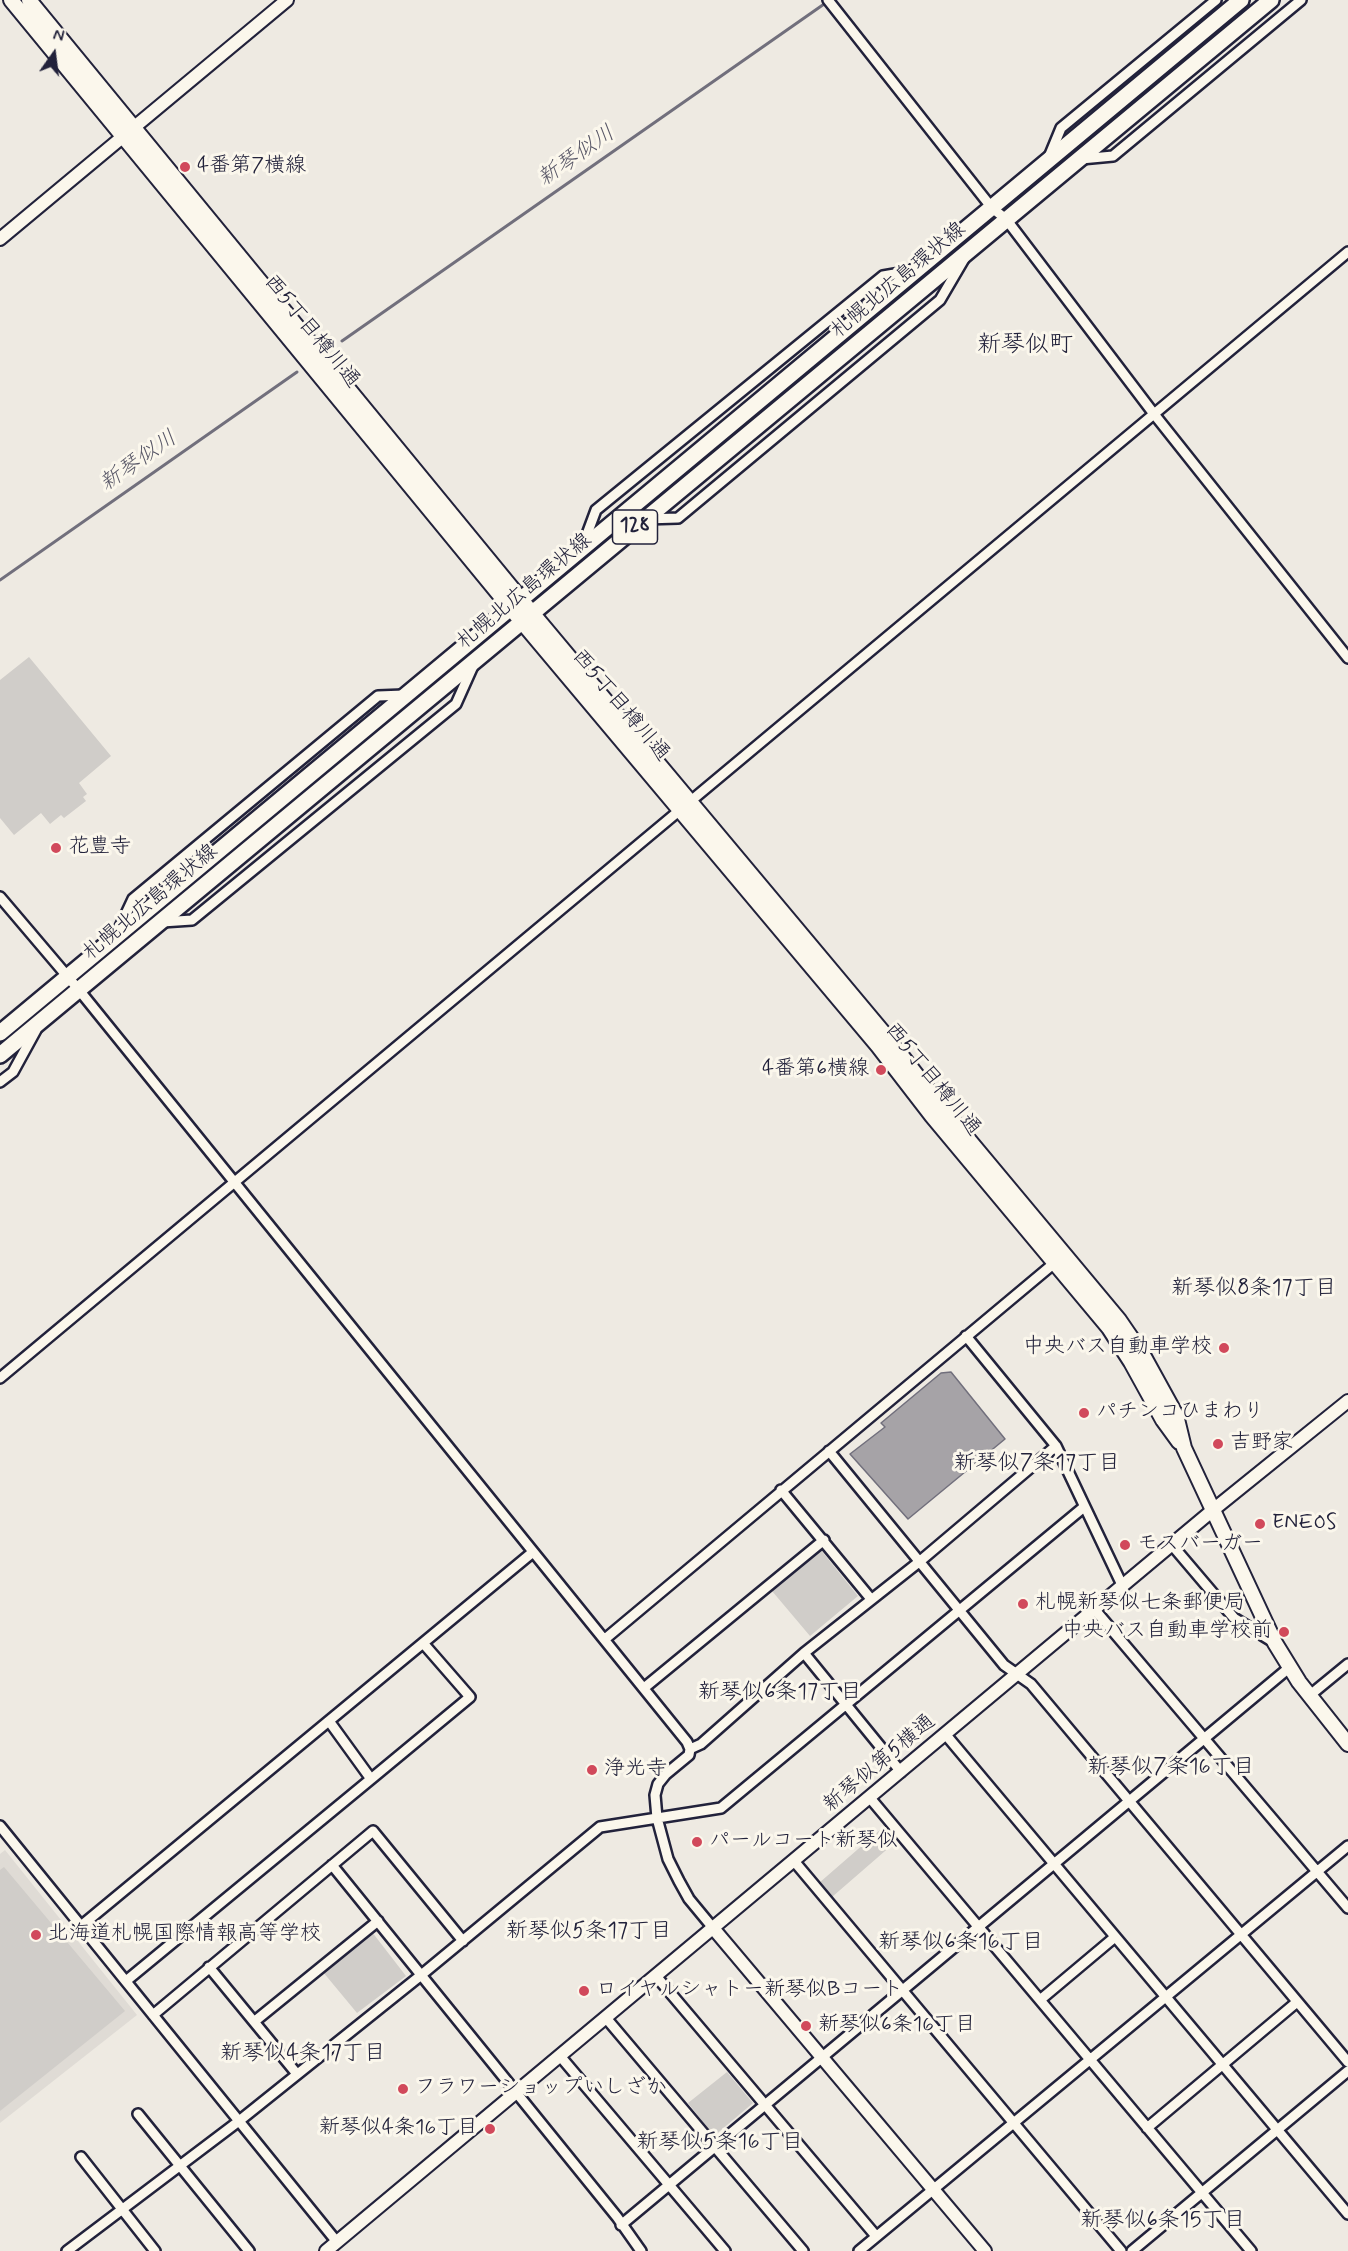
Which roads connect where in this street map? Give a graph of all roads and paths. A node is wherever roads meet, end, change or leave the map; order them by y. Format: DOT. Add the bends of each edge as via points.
graph roads {
  1 [pos="11,0"];
  2 [pos="29,0"];
  3 [pos="287,0"];
  4 [pos="1216,0"];
  5 [pos="1241,0"];
  6 [pos="1271,0"];
  7 [pos="1301,0"];
  8 [pos="831,3"];
  9 [pos="129,131"];
  10 [pos="1078,160"];
  11 [pos="1046,162"];
  12 [pos="992,208"];
  13 [pos="1006,219"];
  14 [pos="0,239"];
  15 [pos="1348,252"];
  16 [pos="1154,414"];
  17 [pos="516,604"];
  18 [pos="527,618"];
  19 [pos="1348,658"];
  20 [pos="475,661"];
  21 [pos="685,806"];
  22 [pos="0,897"];
  23 [pos="160,922"];
  24 [pos="66,978"];
  25 [pos="79,990"];
  26 [pos="40,1022"];
  27 [pos="0,1033"];
  28 [pos="0,1056"];
  29 [pos="0,1082"];
  30 [pos="233,1184"];
  31 [pos="1059,1259"];
  32 [pos="966,1336"];
  33 [pos="0,1378"];
  34 [pos="1348,1401"];
  35 [pos="1056,1446"];
  36 [pos="829,1451"];
  37 [pos="782,1490"];
  38 [pos="1084,1507"];
  39 [pos="1213,1510"];
  40 [pos="824,1540"];
  41 [pos="1172,1545"];
  42 [pos="533,1552"];
  43 [pos="919,1562"];
  44 [pos="1123,1587"];
  45 [pos="871,1599"];
  46 [pos="1095,1610"];
  47 [pos="960,1612"];
  48 [pos="605,1639"];
  49 [pos="423,1643"];
  50 [pos="1275,1643"];
  51 [pos="804,1653"];
  52 [pos="1348,1664"];
  53 [pos="1290,1667"];
  54 [pos="1017,1675"];
  55 [pos="644,1688"];
  56 [pos="1309,1696"];
  57 [pos="847,1704"];
  58 [pos="329,1721"];
  59 [pos="946,1735"];
  60 [pos="1204,1738"];
  61 [pos="1347,1741"];
  62 [pos="690,1749"];
  63 [pos="900,1772"];
  64 [pos="371,1779"];
  65 [pos="870,1798"];
  66 [pos="1128,1800"];
  67 [pos="657,1818"];
  68 [pos="0,1826"];
  69 [pos="9,1837"];
  70 [pos="0,1844"];
  71 [pos="1348,1846"];
  72 [pos="794,1861"];
  73 [pos="1054,1864"];
  74 [pos="332,1865"];
  75 [pos="1317,1871"];
  76 [pos="1348,1908"];
  77 [pos="378,1921"];
  78 [pos="81,1926"];
  79 [pos="978,1927"];
  80 [pos="713,1928"];
  81 [pos="1240,1935"];
  82 [pos="1115,1937"];
  83 [pos="463,1941"];
  84 [pos="210,1968"];
  85 [pos="420,1976"];
  86 [pos="656,1976"];
  87 [pos="126,1981"];
  88 [pos="902,1990"];
  89 [pos="1165,1997"];
  90 [pos="1040,2000"];
  91 [pos="1297,2002"];
  92 [pos="153,2015"];
  93 [pos="606,2018"];
  94 [pos="255,2021"];
  95 [pos="560,2056"];
  96 [pos="822,2058"];
  97 [pos="1090,2060"];
  98 [pos="1348,2062"];
  99 [pos="1222,2065"];
  100 [pos="1348,2071"];
  101 [pos="297,2074"];
  102 [pos="517,2092"];
  103 [pos="765,2103"];
  104 [pos="138,2114"];
  105 [pos="239,2121"];
  106 [pos="1014,2122"];
  107 [pos="1147,2128"];
  108 [pos="1277,2130"];
  109 [pos="715,2146"];
  110 [pos="81,2157"];
  111 [pos="180,2165"];
  112 [pos="669,2184"];
  113 [pos="933,2190"];
  114 [pos="1202,2193"];
  115 [pos="121,2210"];
  116 [pos="1348,2214"];
  117 [pos="621,2225"];
  118 [pos="876,2236"];
  119 [pos="337,2242"];
  120 [pos="863,2250"];
  121 [pos="67,2251"];
  122 [pos="155,2251"];
  123 [pos="249,2251"];
  124 [pos="326,2251"];
  125 [pos="640,2251"];
  126 [pos="725,2251"];
  127 [pos="803,2251"];
  128 [pos="985,2251"];
  129 [pos="1121,2251"];
  130 [pos="1132,2251"];
  131 [pos="1251,2251"];
  1 -- 9 [label="main road, 西5丁目樽川通"];
  2 -- 9 [label="main road, 西5丁目樽川通"];
  3 -- 9 [label="street"];
  4 -- 11 [label="street" via="1060,128"];
  5 -- 11 [label="main road, 札幌北広島環状線 / 128"];
  6 -- 10 [label="main road, 札幌北広島環状線 / 128"];
  7 -- 10 [label="street" via="1113,156"];
  8 -- 12 [label="street"];
  9 -- 14 [label="street"];
  9 -- 17 [label="main road, 西5丁目樽川通"];
  10 -- 13 [label="main road, 札幌北広島環状線 / 128"];
  11 -- 12 [label="main road, 札幌北広島環状線 / 128"];
  12 -- 13 [label="street"];
  12 -- 17 [label="main road, 札幌北広島環状線 / 128"];
  13 -- 16 [label="street"];
  13 -- 18 [label="main road, 札幌北広島環状線 / 128"];
  15 -- 16 [label="street"];
  16 -- 19 [label="street"];
  16 -- 21 [label="street"];
  17 -- 18 [label="main road, 西5丁目樽川通"];
  17 -- 24 [label="main road, 札幌北広島環状線 / 128"];
  18 -- 20 [label="main road, 札幌北広島環状線 / 128"];
  18 -- 21 [label="main road, 西5丁目樽川通"];
  20 -- 23 [label="main road, 札幌北広島環状線 / 128"];
  20 -- 23 [label="street" via="456,704 192,920"];
  21 -- 30 [label="street"];
  21 -- 31 [label="main road, 西5丁目樽川通" via="932,1116"];
  22 -- 24 [label="street"];
  23 -- 25 [label="main road, 札幌北広島環状線 / 128"];
  24 -- 25 [label="street"];
  24 -- 27 [label="main road, 札幌北広島環状線 / 128"];
  25 -- 26 [label="main road, 札幌北広島環状線 / 128"];
  25 -- 30 [label="street"];
  26 -- 28 [label="main road, 札幌北広島環状線 / 128"];
  26 -- 29 [label="street" via="13,1072"];
  30 -- 33 [label="street"];
  30 -- 42 [label="street"];
  31 -- 32 [label="street"];
  31 -- 39 [label="main road, 西5丁目樽川通" via="1109,1328 1162,1420 1184,1448"];
  32 -- 35 [label="street"];
  32 -- 36 [label="street"];
  34 -- 39 [label="street, 新琴似第5横通"];
  35 -- 38 [label="street"];
  35 -- 43 [label="street"];
  36 -- 37 [label="street"];
  36 -- 43 [label="street"];
  37 -- 40 [label="street"];
  37 -- 48 [label="street"];
  38 -- 44 [label="street"];
  38 -- 47 [label="street"];
  39 -- 41 [label="street, 新琴似第5横通"];
  39 -- 50 [label="main road, 西5丁目樽川通"];
  40 -- 45 [label="street"];
  40 -- 55 [label="street"];
  41 -- 44 [label="street, 新琴似第5横通"];
  41 -- 50 [label="street" via="1234,1618"];
  42 -- 48 [label="street"];
  42 -- 49 [label="street"];
  43 -- 45 [label="street"];
  43 -- 47 [label="street"];
  44 -- 46 [label="street, 新琴似第5横通"];
  45 -- 51 [label="street"];
  46 -- 54 [label="street, 新琴似第5横通"];
  46 -- 60 [label="street"];
  47 -- 54 [label="street"];
  47 -- 57 [label="street"];
  48 -- 55 [label="street"];
  49 -- 58 [label="street"];
  49 -- 64 [label="street" via="470,1697"];
  50 -- 53 [label="main road, 西5丁目樽川通"];
  51 -- 57 [label="street"];
  51 -- 62 [label="street"];
  52 -- 56 [label="street"];
  53 -- 56 [label="main road, 西5丁目樽川通"];
  53 -- 60 [label="street"];
  54 -- 59 [label="street, 新琴似第5横通"];
  54 -- 66 [label="street" via="1031,1684"];
  55 -- 62 [label="street"];
  56 -- 61 [label="main road, 西5丁目樽川通"];
  57 -- 63 [label="street"];
  57 -- 67 [label="street" via="721,1808"];
  58 -- 64 [label="street"];
  58 -- 78 [label="street"];
  59 -- 63 [label="street, 新琴似第5横通"];
  59 -- 73 [label="street"];
  60 -- 66 [label="street"];
  60 -- 75 [label="street"];
  62 -- 67 [label="street" via="687,1758 658,1784"];
  63 -- 65 [label="street, 新琴似第5横通"];
  64 -- 87 [label="street"];
  65 -- 72 [label="street, 新琴似第5横通"];
  65 -- 79 [label="street"];
  66 -- 73 [label="street"];
  66 -- 81 [label="street"];
  67 -- 80 [label="street" via="668,1859 679,1881"];
  67 -- 83 [label="street" via="600,1827"];
  68 -- 69 [label="street"];
  69 -- 70 [label="street"];
  69 -- 78 [label="street"];
  71 -- 75 [label="street"];
  72 -- 80 [label="street, 新琴似第5横通"];
  72 -- 88 [label="street"];
  73 -- 79 [label="street"];
  73 -- 82 [label="street"];
  74 -- 77 [label="street"];
  74 -- 83 [label="street" via="373,1831"];
  74 -- 84 [label="street"];
  75 -- 76 [label="street"];
  75 -- 81 [label="street"];
  77 -- 85 [label="street"];
  77 -- 94 [label="street"];
  78 -- 87 [label="street"];
  79 -- 88 [label="street"];
  79 -- 90 [label="street"];
  80 -- 86 [label="street, 新琴似第5横通"];
  80 -- 96 [label="street"];
  81 -- 89 [label="street"];
  81 -- 91 [label="street"];
  82 -- 89 [label="street"];
  82 -- 90 [label="street"];
  83 -- 85 [label="street"];
  84 -- 92 [label="street"];
  84 -- 94 [label="street"];
  85 -- 101 [label="street"];
  85 -- 102 [label="street"];
  86 -- 93 [label="street, 新琴似第5横通"];
  86 -- 103 [label="street"];
  87 -- 92 [label="street"];
  88 -- 96 [label="street"];
  88 -- 106 [label="street"];
  89 -- 97 [label="street"];
  89 -- 99 [label="street"];
  90 -- 97 [label="street"];
  91 -- 98 [label="street"];
  91 -- 99 [label="street"];
  92 -- 105 [label="street"];
  93 -- 95 [label="street, 新琴似第5横通"];
  93 -- 109 [label="street"];
  94 -- 101 [label="street"];
  95 -- 102 [label="street, 新琴似第5横通"];
  95 -- 112 [label="street"];
  96 -- 103 [label="street"];
  96 -- 113 [label="street"];
  97 -- 106 [label="street"];
  97 -- 107 [label="street"];
  99 -- 107 [label="street"];
  99 -- 108 [label="street"];
  100 -- 108 [label="street"];
  101 -- 105 [label="street"];
  102 -- 117 [label="street"];
  102 -- 119 [label="street, 新琴似第5横通"];
  103 -- 109 [label="street"];
  103 -- 118 [label="street"];
  104 -- 111 [label="street"];
  105 -- 111 [label="street"];
  105 -- 119 [label="street"];
  106 -- 113 [label="street"];
  106 -- 129 [label="street"];
  107 -- 114 [label="street"];
  108 -- 114 [label="street"];
  108 -- 116 [label="street"];
  109 -- 112 [label="street"];
  109 -- 127 [label="street"];
  110 -- 115 [label="street"];
  111 -- 115 [label="street"];
  111 -- 123 [label="street"];
  112 -- 117 [label="street"];
  112 -- 126 [label="street"];
  113 -- 118 [label="street"];
  113 -- 128 [label="street"];
  114 -- 130 [label="street"];
  114 -- 131 [label="street"];
  115 -- 121 [label="street"];
  115 -- 122 [label="street"];
  117 -- 125 [label="street"];
  118 -- 120 [label="street"];
  119 -- 124 [label="street, 新琴似第5横通"];
}
